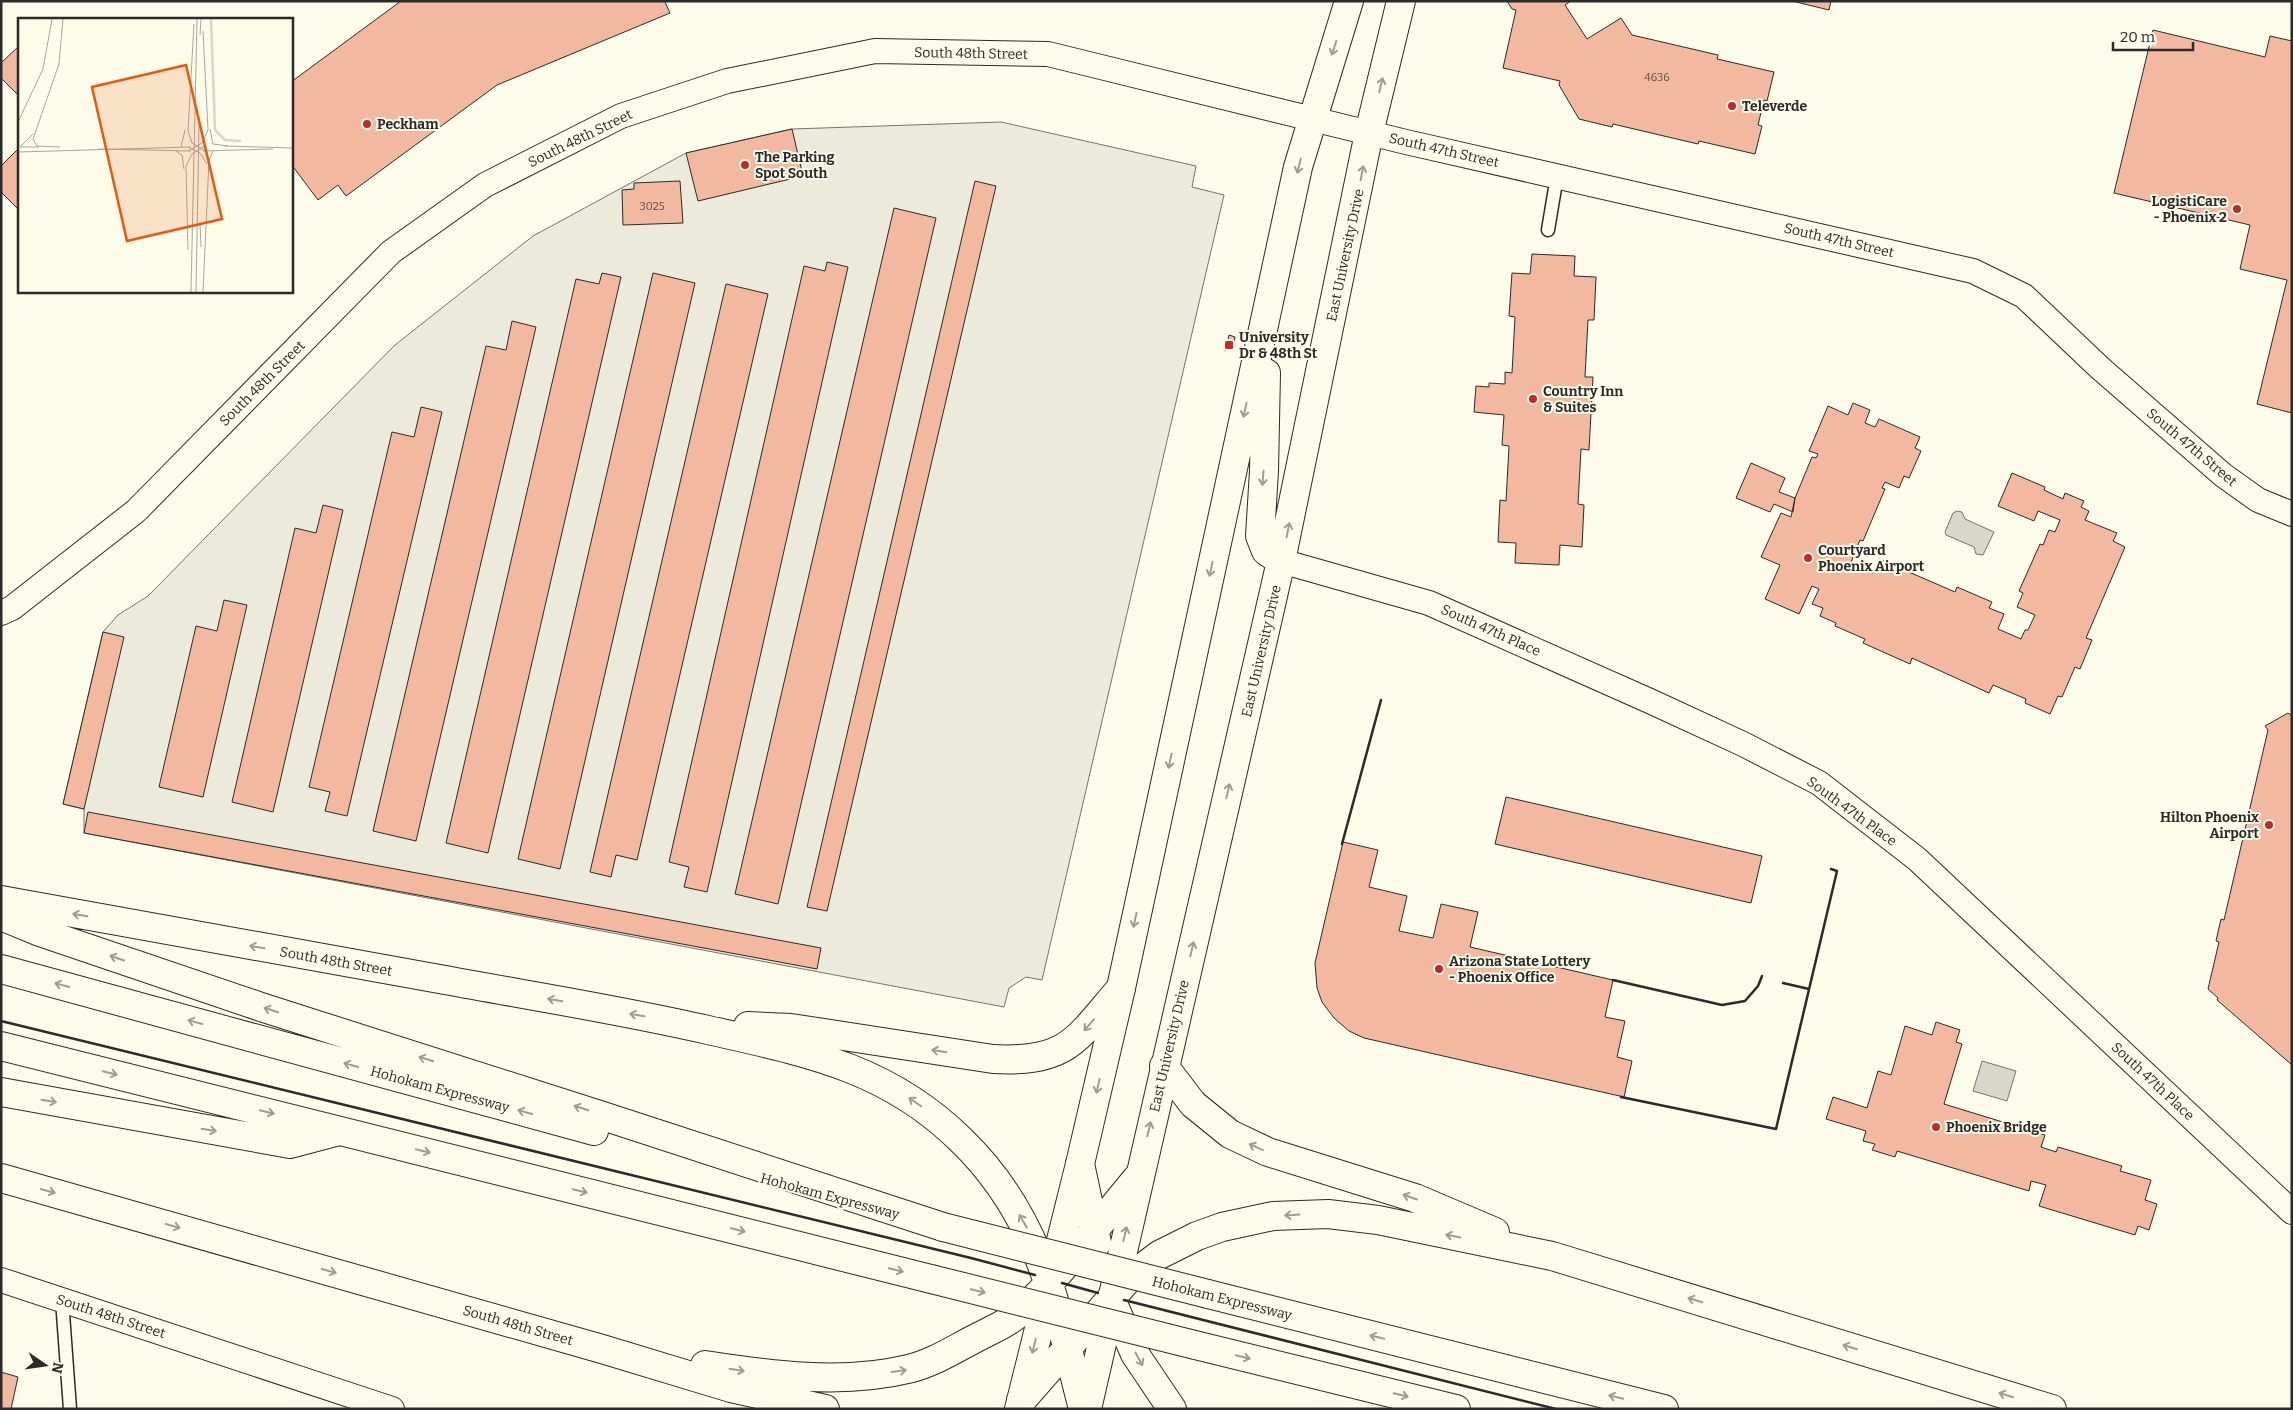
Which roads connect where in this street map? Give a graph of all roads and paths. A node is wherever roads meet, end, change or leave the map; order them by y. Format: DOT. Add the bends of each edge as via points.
graph roads {
  1 [pos="1349,1"];
  2 [pos="1401,1"];
  3 [pos="1312,119"];
  4 [pos="1369,133"];
  5 [pos="1557,176"];
  6 [pos="1548,230"];
  7 [pos="1267,307"];
  8 [pos="2292,514"];
  9 [pos="1281,561"];
  10 [pos="1,613"];
  11 [pos="1,900"];
  12 [pos="1,916"];
  13 [pos="1,968"];
  14 [pos="1121,988"];
  15 [pos="671,1021"];
  16 [pos="1,1046"];
  17 [pos="1164,1066"];
  18 [pos="1,1092"];
  19 [pos="341,1131"];
  20 [pos="1080,1164"];
  21 [pos="1138,1177"];
  22 [pos="1,1178"];
  23 [pos="2292,1212"];
  24 [pos="943,1227"];
  25 [pos="1094,1230"];
  26 [pos="1552,1256"];
  27 [pos="1,1280"];
  28 [pos="1050,1282"];
  29 [pos="1111,1299"];
  30 [pos="62,1300"];
  31 [pos="1068,1348"];
  32 [pos="602,1349"];
  33 [pos="1020,1405"];
  34 [pos="70,1409"];
  35 [pos="392,1409"];
  36 [pos="826,1409"];
  37 [pos="1085,1409"];
  38 [pos="1172,1409"];
  39 [pos="1456,1409"];
  40 [pos="1664,1409"];
  41 [pos="2052,1409"];
  1 -- 3 [label="main road, one-way"];
  4 -- 2 [label="main road, East University Drive, one-way"];
  3 -- 4 [label="street, South 47th Street"];
  3 -- 7 [label="main road, one-way"];
  3 -- 10 [label="street, South 48th Street" via="1048,54 874,51 727,81 621,116 485,185 391,252 136,510 12,608"];
  4 -- 5 [label="street, South 47th Street"];
  9 -- 4 [label="main road, East University Drive, one-way"];
  5 -- 6 [label="lane"];
  5 -- 8 [label="street, South 47th Street" via="1972,271 2024,296 2100,368 2223,475 2258,500"];
  7 -- 9 [label="main road, one-way" via="1260,536 1266,551"];
  7 -- 14 [label="main road, one-way"];
  17 -- 9 [label="main road, East University Drive, one-way"];
  9 -- 23 [label="street, South 47th Place" via="1429,603 1743,744 1819,783 1917,859"];
  15 -- 11 [label="main road, South 48th Street, one-way"];
  24 -- 12 [label="main road, one-way" via="264,1008"];
  24 -- 13 [label="main road, Hohokam Expressway, one-way"];
  14 -- 15 [label="main road, one-way" via="1067,1047 1025,1060 993,1059 791,1028"];
  14 -- 20 [label="main road, one-way"];
  28 -- 15 [label="main road, one-way" via="1026,1226 1001,1187 943,1124 898,1090 818,1056"];
  16 -- 19 [label="main road, one-way"];
  21 -- 17 [label="main road, East University Drive, one-way"];
  26 -- 17 [label="main road, one-way" via="1415,1198 1249,1144 1202,1113"];
  18 -- 19 [label="main road, one-way" via="290,1144"];
  19 -- 39 [label="main road, one-way, bridge"];
  20 -- 25 [label="main road"];
  20 -- 28 [label="main road"];
  21 -- 25 [label="main road"];
  29 -- 21 [label="main road, East University Drive, one-way"];
  22 -- 32 [label="main road, South 48th Street, one-way"];
  40 -- 24 [label="main road, Hohokam Expressway, one-way, bridge"];
  25 -- 28 [label="main road"];
  25 -- 29 [label="main road"];
  26 -- 29 [label="main road, one-way" via="1356,1216 1273,1216 1222,1228 1175,1246 1147,1263"];
  41 -- 26 [label="main road, one-way"];
  27 -- 30 [label="street, South 48th Street"];
  28 -- 31 [label="main road"];
  32 -- 28 [label="main road, one-way" via="803,1377 860,1376 908,1369 948,1354 1002,1326"];
  28 -- 33 [label="main road, one-way"];
  29 -- 31 [label="main road"];
  29 -- 37 [label="main road, East University Drive"];
  29 -- 38 [label="main road, one-way" via="1135,1354"];
  30 -- 34 [label="lane"];
  30 -- 35 [label="street, South 48th Street"];
  31 -- 33 [label="main road"];
  31 -- 37 [label="main road"];
  32 -- 36 [label="main road" via="731,1388"];
}
